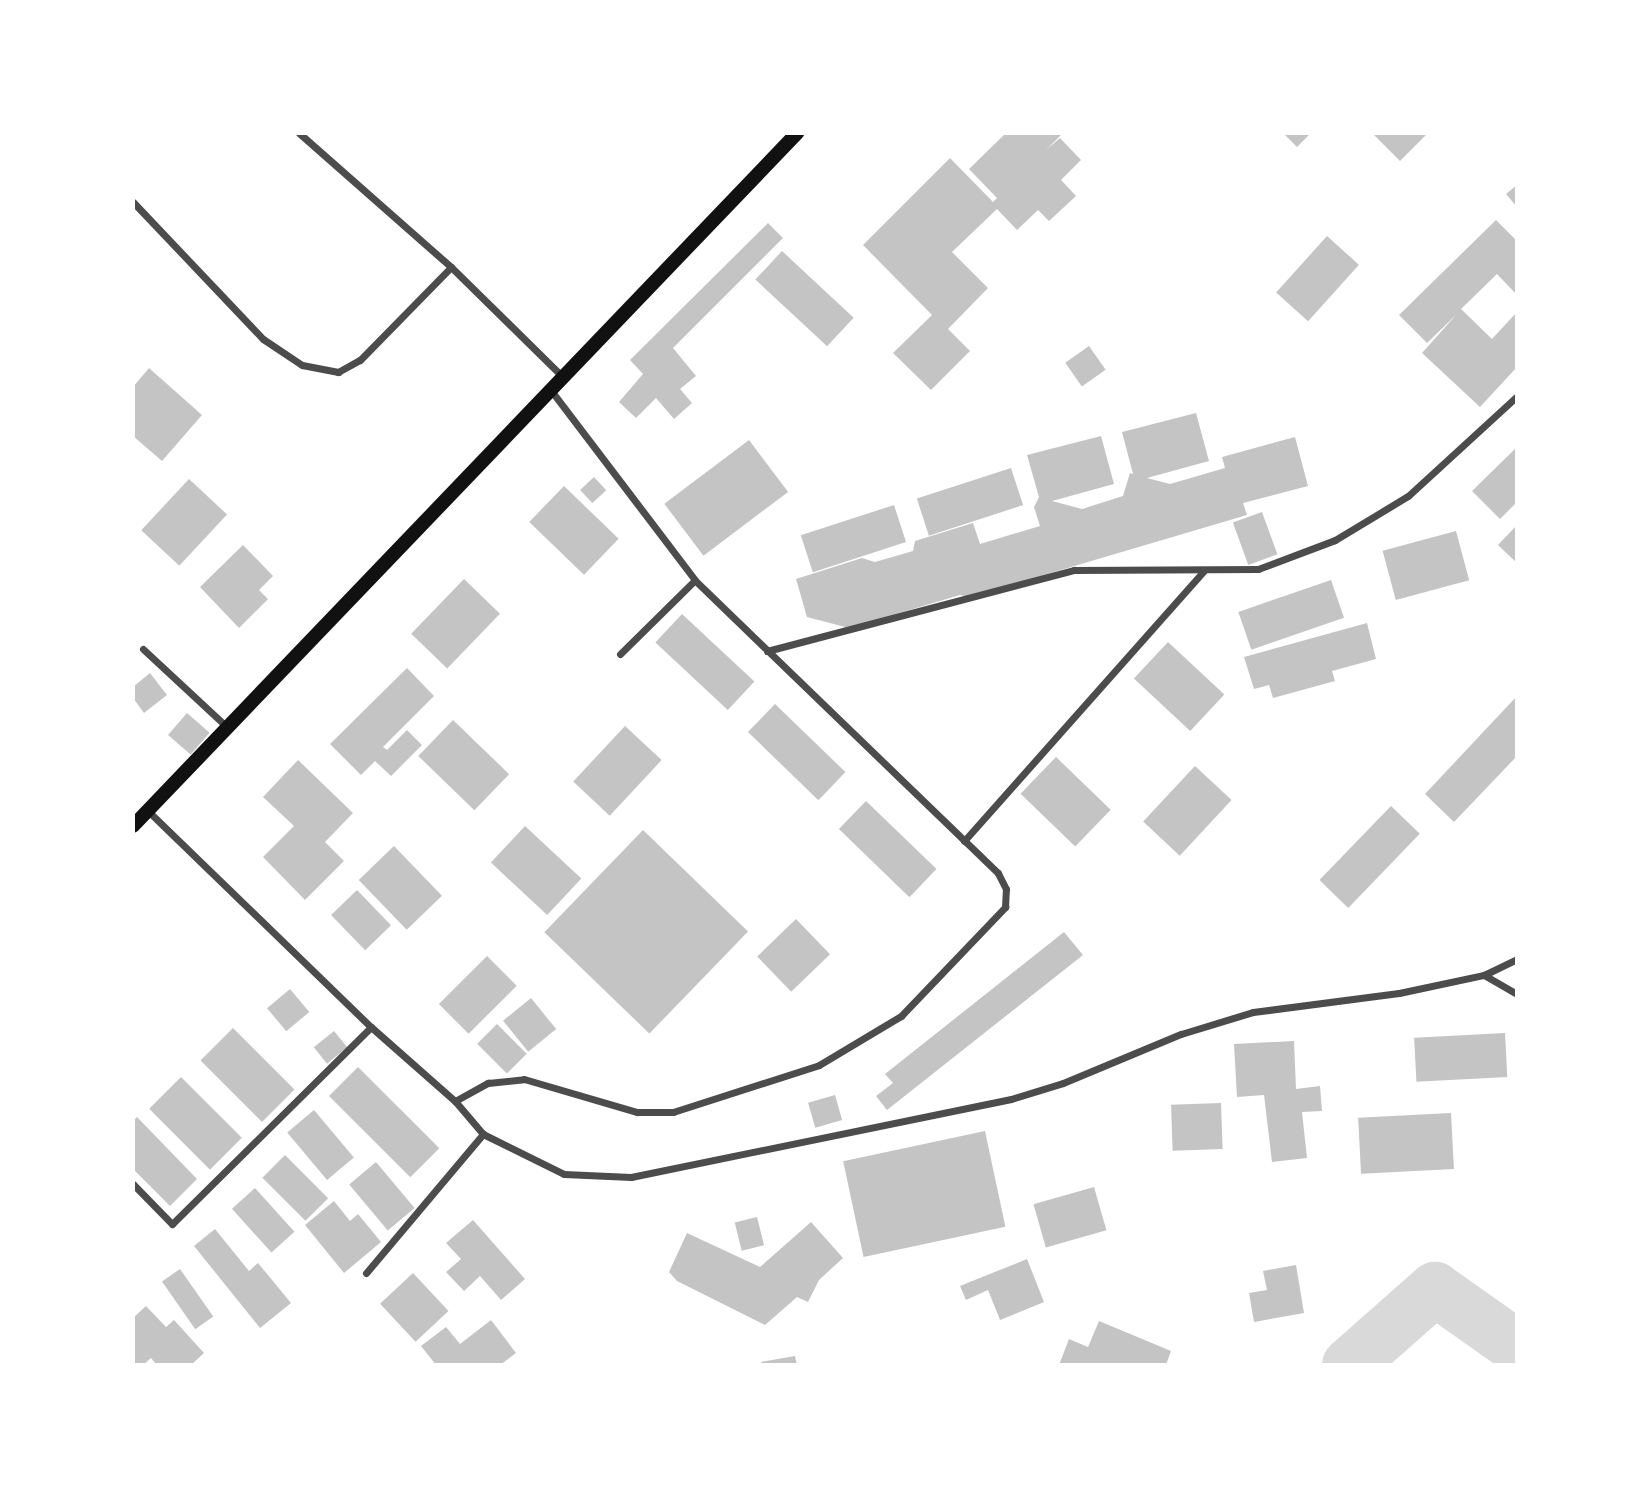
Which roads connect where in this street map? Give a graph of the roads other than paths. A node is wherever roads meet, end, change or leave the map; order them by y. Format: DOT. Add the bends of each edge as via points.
graph roads {
  1 [pos="299,133"];
  2 [pos="797,133"];
  3 [pos="133,202"];
  4 [pos="451,267"];
  5 [pos="561,375"];
  6 [pos="549,387"];
  7 [pos="1517,396"];
  8 [pos="1203,572"];
  9 [pos="695,580"];
  10 [pos="143,649"];
  11 [pos="767,651"];
  12 [pos="620,654"];
  13 [pos="227,727"];
  14 [pos="148,810"];
  15 [pos="133,826"];
  16 [pos="964,841"];
  17 [pos="1517,959"];
  18 [pos="1483,975"];
  19 [pos="1517,994"];
  20 [pos="371,1027"];
  21 [pos="455,1101"];
  22 [pos="483,1134"];
  23 [pos="133,1184"];
  24 [pos="366,1273"];
  1 -- 4 [label="street"];
  2 -- 5 [label="main road"];
  3 -- 4 [label="street" via="262,339 302,365 338,372 360,360"];
  4 -- 5 [label="street"];
  5 -- 6 [label="main road"];
  6 -- 9 [label="street"];
  6 -- 13 [label="main road"];
  7 -- 8 [label="street" via="1408,496 1335,540 1258,569"];
  8 -- 11 [label="street" via="1074,570"];
  8 -- 16 [label="street"];
  9 -- 11 [label="street"];
  9 -- 12 [label="street"];
  10 -- 13 [label="street"];
  11 -- 16 [label="street"];
  13 -- 14 [label="main road"];
  14 -- 15 [label="main road"];
  14 -- 20 [label="street"];
  16 -- 21 [label="street" via="998,873 1006,889 1005,907 901,1016 819,1065 673,1112 637,1112 524,1079 488,1083"];
  17 -- 18 [label="street"];
  18 -- 19 [label="street"];
  18 -- 22 [label="street" via="1399,993 1253,1012 1181,1034 1012,1099 631,1177 564,1174"];
  20 -- 21 [label="street"];
  20 -- 23 [label="street" via="172,1224"];
  21 -- 22 [label="street"];
  22 -- 24 [label="street"];
}
